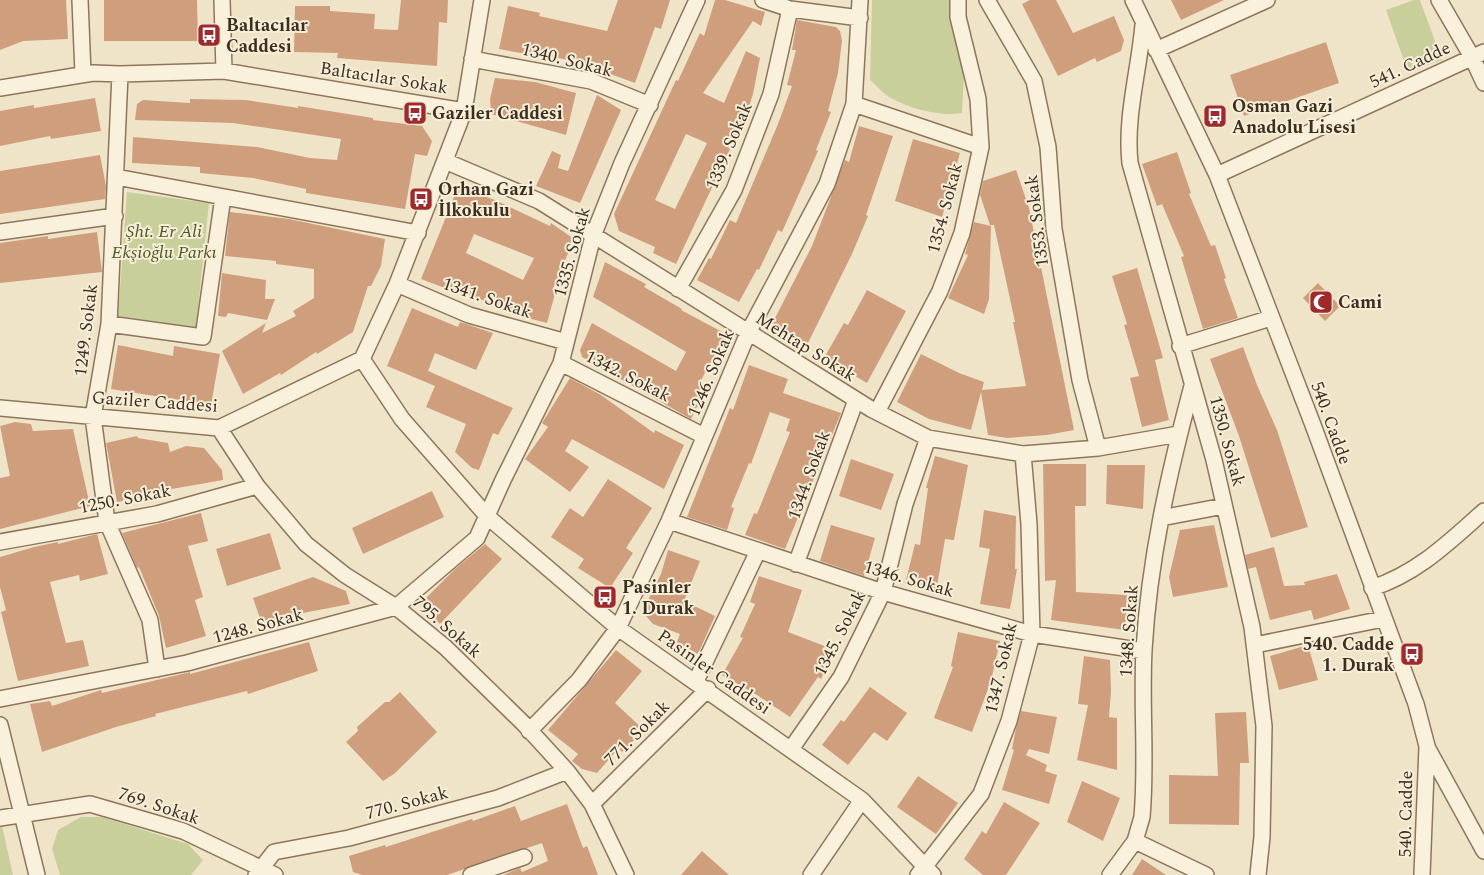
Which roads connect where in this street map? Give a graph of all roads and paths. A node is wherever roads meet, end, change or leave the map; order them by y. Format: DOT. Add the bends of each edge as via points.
graph roads {
  1 [pos="80,0"];
  2 [pos="222,0"];
  3 [pos="482,0"];
  4 [pos="697,0"];
  5 [pos="763,0"];
  6 [pos="860,0"];
  7 [pos="958,0"];
  8 [pos="987,0"];
  9 [pos="1133,0"];
  10 [pos="1267,0"];
  11 [pos="1439,0"];
  12 [pos="790,8"];
  13 [pos="860,18"];
  14 [pos="1143,23"];
  15 [pos="1156,50"];
  16 [pos="1478,54"];
  17 [pos="472,59"];
  18 [pos="224,71"];
  19 [pos="83,74"];
  20 [pos="120,74"];
  21 [pos="1484,83"];
  22 [pos="0,88"];
  23 [pos="854,104"];
  24 [pos="650,105"];
  25 [pos="464,111"];
  26 [pos="981,146"];
  27 [pos="445,161"];
  28 [pos="1217,174"];
  29 [pos="116,177"];
  30 [pos="223,197"];
  31 [pos="115,216"];
  32 [pos="0,232"];
  33 [pos="418,233"];
  34 [pos="593,236"];
  35 [pos="397,284"];
  36 [pos="678,289"];
  37 [pos="1271,318"];
  38 [pos="109,324"];
  39 [pos="748,333"];
  40 [pos="566,342"];
  41 [pos="1180,346"];
  42 [pos="362,359"];
  43 [pos="561,363"];
  44 [pos="1192,384"];
  45 [pos="856,400"];
  46 [pos="0,408"];
  47 [pos="877,412"];
  48 [pos="93,417"];
  49 [pos="218,428"];
  50 [pos="1179,434"];
  51 [pos="704,436"];
  52 [pos="928,438"];
  53 [pos="1098,448"];
  54 [pos="1023,454"];
  55 [pos="257,486"];
  56 [pos="1224,506"];
  57 [pos="1484,511"];
  58 [pos="488,517"];
  59 [pos="1161,518"];
  60 [pos="669,520"];
  61 [pos="107,522"];
  62 [pos="0,542"];
  63 [pos="758,551"];
  64 [pos="796,564"];
  65 [pos="1372,588"];
  66 [pos="883,592"];
  67 [pos="396,607"];
  68 [pos="1383,620"];
  69 [pos="618,628"];
  70 [pos="1032,634"];
  71 [pos="1255,644"];
  72 [pos="1144,650"];
  73 [pos="157,669"];
  74 [pos="702,685"];
  75 [pos="0,699"];
  76 [pos="0,725"];
  77 [pos="529,732"];
  78 [pos="1427,746"];
  79 [pos="791,749"];
  80 [pos="567,771"];
  81 [pos="862,800"];
  82 [pos="592,804"];
  83 [pos="24,815"];
  84 [pos="0,818"];
  85 [pos="1135,841"];
  86 [pos="1484,851"];
  87 [pos="524,857"];
  88 [pos="257,871"];
  89 [pos="925,872"];
  90 [pos="37,875"];
  91 [pos="275,875"];
  92 [pos="471,875"];
  93 [pos="626,875"];
  94 [pos="811,875"];
  95 [pos="1110,875"];
  96 [pos="1206,875"];
  97 [pos="1258,875"];
  98 [pos="1422,875"];
  1 -- 19 [label="street"];
  2 -- 18 [label="street"];
  3 -- 17 [label="street"];
  4 -- 24 [label="street, 1335. Sokak"];
  5 -- 12 [label="street"];
  6 -- 13 [label="street, 1246. Sokak"];
  7 -- 26 [label="street, 1354. Sokak" via="958,17 978,99"];
  8 -- 53 [label="street, 1353. Sokak" via="1034,81 1048,147 1054,229 1080,380"];
  9 -- 14 [label="street, 540. Cadde"];
  10 -- 15 [label="street"];
  11 -- 16 [label="street"];
  12 -- 13 [label="street"];
  12 -- 36 [label="street, 1339. Sokak" via="771,94 734,190"];
  13 -- 23 [label="street, 1246. Sokak"];
  14 -- 15 [label="street, 540. Cadde"];
  14 -- 41 [label="street, 1350. Sokak" via="1128,128 1129,154 1134,183"];
  15 -- 28 [label="street, 540. Cadde"];
  16 -- 21 [label="street"];
  16 -- 28 [label="street, 541. Cadde"];
  17 -- 24 [label="street, 1340. Sokak" via="591,81"];
  17 -- 25 [label="street"];
  18 -- 20 [label="street, Baltacılar Sokak"];
  18 -- 25 [label="street, Baltacılar Sokak"];
  19 -- 20 [label="street, Baltacılar Sokak"];
  19 -- 22 [label="street, Baltacılar Sokak"];
  20 -- 29 [label="street, 1249. Sokak"];
  23 -- 26 [label="street"];
  23 -- 39 [label="street, 1246. Sokak" via="827,184"];
  24 -- 34 [label="street, 1335. Sokak" via="622,163"];
  25 -- 27 [label="street"];
  26 -- 47 [label="street, 1354. Sokak" via="962,233 943,283"];
  27 -- 33 [label="street"];
  27 -- 34 [label="street, Mehtap Sokak" via="539,201"];
  28 -- 37 [label="street, 540. Cadde"];
  29 -- 30 [label="street"];
  29 -- 31 [label="street, 1249. Sokak"];
  30 -- 33 [label="street"];
  30 -- 38 [label="street" via="202,337"];
  31 -- 32 [label="street"];
  31 -- 38 [label="street, 1249. Sokak"];
  33 -- 35 [label="street"];
  34 -- 36 [label="street, Mehtap Sokak"];
  34 -- 40 [label="street, 1335. Sokak"];
  35 -- 40 [label="street, 1341. Sokak" via="468,315"];
  35 -- 42 [label="street"];
  36 -- 39 [label="street, Mehtap Sokak"];
  37 -- 41 [label="street"];
  37 -- 65 [label="street, 540. Cadde"];
  38 -- 48 [label="street, 1249. Sokak"];
  39 -- 45 [label="street, Mehtap Sokak"];
  39 -- 51 [label="street, 1246. Sokak"];
  40 -- 43 [label="street, 1335. Sokak"];
  41 -- 44 [label="street, 1350. Sokak"];
  42 -- 49 [label="street, Gaziler Caddesi"];
  42 -- 58 [label="street, Pasinler Caddesi" via="402,419"];
  43 -- 51 [label="street, 1342. Sokak"];
  43 -- 58 [label="street, 1335. Sokak"];
  44 -- 50 [label="street, 1348. Sokak"];
  44 -- 56 [label="street, 1350. Sokak"];
  45 -- 47 [label="street, Mehtap Sokak"];
  45 -- 64 [label="street, 1344. Sokak"];
  46 -- 48 [label="street, Gaziler Caddesi"];
  47 -- 52 [label="street, Mehtap Sokak"];
  48 -- 49 [label="street, Gaziler Caddesi"];
  48 -- 61 [label="street, 1249. Sokak"];
  49 -- 55 [label="street, 795. Sokak"];
  50 -- 53 [label="street, Mehtap Sokak"];
  50 -- 59 [label="street, 1348. Sokak"];
  51 -- 60 [label="street, 1246. Sokak"];
  52 -- 54 [label="street, Mehtap Sokak"];
  52 -- 66 [label="street, 1345. Sokak" via="905,504"];
  53 -- 54 [label="street, Mehtap Sokak"];
  54 -- 70 [label="street, 1347. Sokak"];
  55 -- 61 [label="street, 1250. Sokak" via="157,514"];
  55 -- 67 [label="street, 795. Sokak" via="306,544 344,575"];
  56 -- 59 [label="street"];
  56 -- 71 [label="street, 1350. Sokak"];
  57 -- 65 [label="street" via="1422,565 1398,579"];
  58 -- 67 [label="street, 1248. Sokak" via="478,538"];
  58 -- 69 [label="street, Pasinler Caddesi"];
  59 -- 72 [label="street, 1348. Sokak" via="1152,562"];
  60 -- 63 [label="street, 1346. Sokak"];
  60 -- 69 [label="street, 1246. Sokak"];
  61 -- 62 [label="street, 1250. Sokak"];
  61 -- 73 [label="street, 1249. Sokak" via="150,620"];
  63 -- 64 [label="street, 1346. Sokak"];
  63 -- 74 [label="street, 771. Sokak"];
  64 -- 66 [label="street, 1346. Sokak"];
  65 -- 68 [label="street, 540. Cadde"];
  66 -- 70 [label="street, 1346. Sokak"];
  66 -- 79 [label="street, 1345. Sokak" via="841,677"];
  67 -- 73 [label="street, 1248. Sokak"];
  67 -- 77 [label="street, 795. Sokak" via="445,647"];
  68 -- 71 [label="street"];
  68 -- 78 [label="street, 540. Cadde" via="1416,704"];
  69 -- 74 [label="street, Pasinler Caddesi"];
  69 -- 77 [label="street, 1246. Sokak" via="579,680"];
  70 -- 72 [label="street, 1346. Sokak"];
  70 -- 89 [label="street, 1347. Sokak" via="1009,721 981,794"];
  71 -- 97 [label="street, 1350. Sokak" via="1264,726"];
  72 -- 85 [label="street, 1348. Sokak" via="1144,799"];
  73 -- 75 [label="street, 1248. Sokak"];
  74 -- 79 [label="street, Pasinler Caddesi"];
  74 -- 82 [label="street, 771. Sokak"];
  76 -- 83 [label="street"];
  77 -- 80 [label="street, 795. Sokak"];
  78 -- 86 [label="street"];
  78 -- 98 [label="street, 540. Cadde"];
  79 -- 81 [label="street, Pasinler Caddesi"];
  80 -- 82 [label="street, 795. Sokak"];
  80 -- 88 [label="street, 770. Sokak" via="498,798 349,838 274,852"];
  81 -- 89 [label="street, Pasinler Caddesi"];
  81 -- 94 [label="street"];
  82 -- 93 [label="street, 795. Sokak"];
  83 -- 84 [label="street, 769. Sokak"];
  83 -- 88 [label="street, 769. Sokak" via="90,804 183,831"];
  83 -- 90 [label="street"];
  85 -- 95 [label="street, 1348. Sokak"];
  85 -- 96 [label="street"];
  87 -- 92 [label="street"];
  88 -- 91 [label="street, 769. Sokak"];
}
